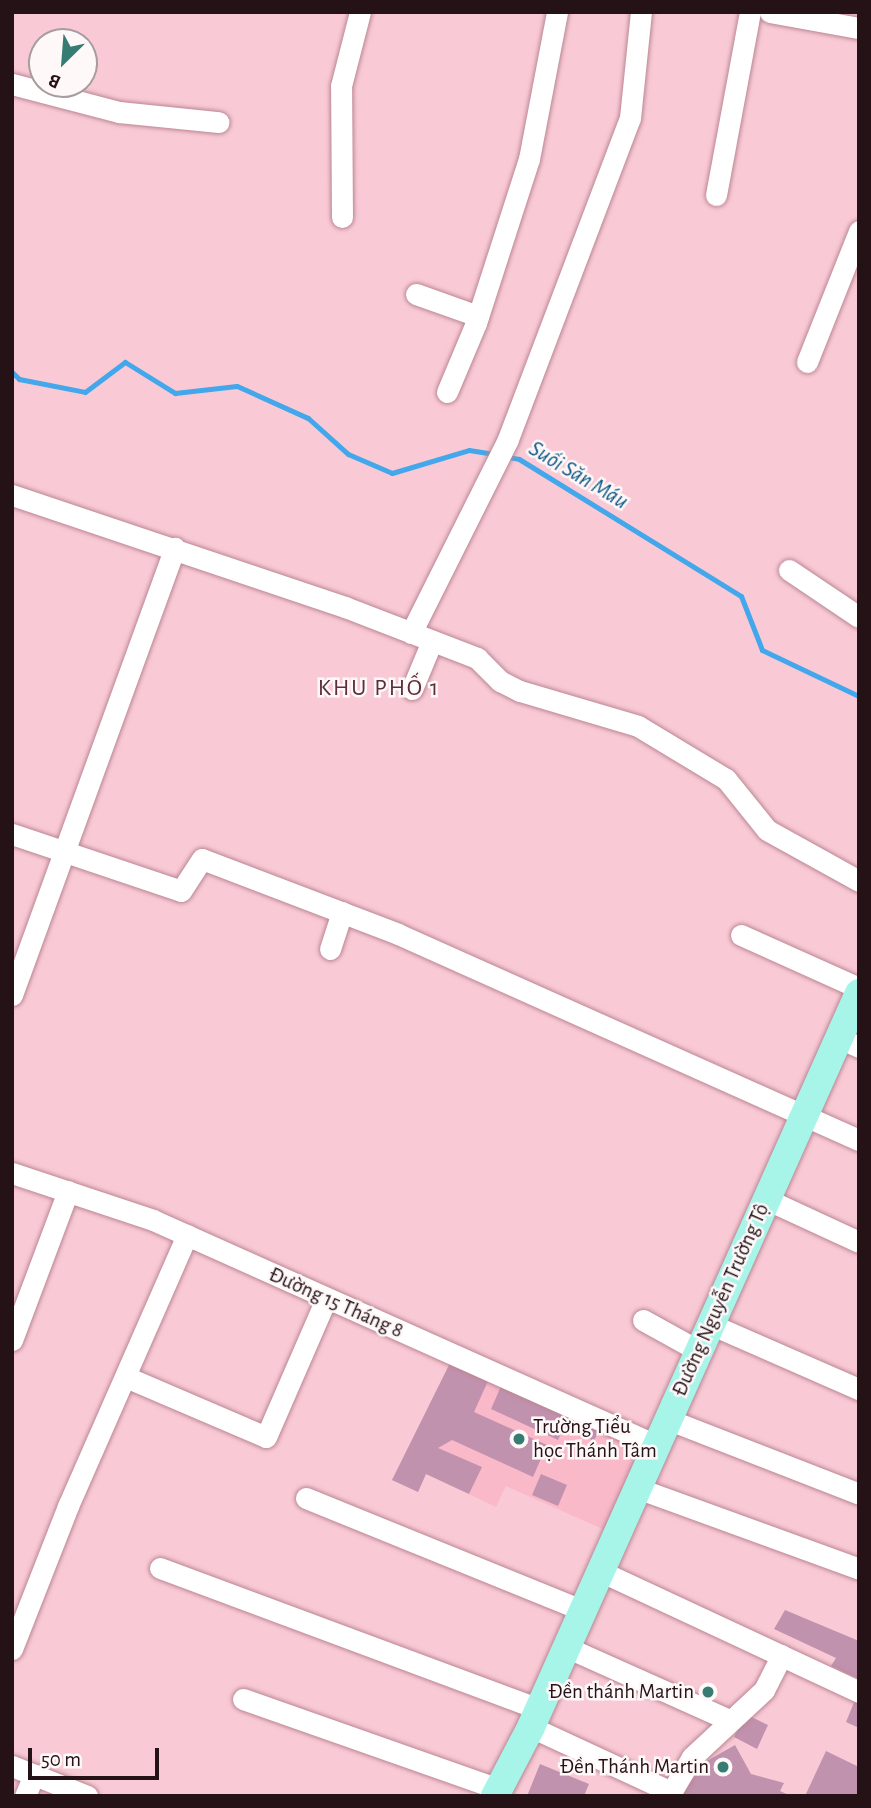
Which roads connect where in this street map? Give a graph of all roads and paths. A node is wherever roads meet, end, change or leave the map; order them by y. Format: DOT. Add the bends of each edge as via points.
graph roads {
  1 [pos="360,12"];
  2 [pos="557,12"];
  3 [pos="642,12"];
  4 [pos="750,12"];
  5 [pos="770,12"];
  6 [pos="859,28"];
  7 [pos="12,84"];
  8 [pos="218,122"];
  9 [pos="716,195"];
  10 [pos="342,217"];
  11 [pos="859,231"];
  12 [pos="416,294"];
  13 [pos="478,316"];
  14 [pos="807,362"];
  15 [pos="447,392"];
  16 [pos="12,495"];
  17 [pos="175,548"];
  18 [pos="789,570"];
  19 [pos="859,618"];
  20 [pos="411,633"];
  21 [pos="432,641"];
  22 [pos="412,689"];
  23 [pos="12,834"];
  24 [pos="67,854"];
  25 [pos="859,881"];
  26 [pos="342,912"];
  27 [pos="741,935"];
  28 [pos="330,949"];
  29 [pos="859,988"];
  30 [pos="859,993"];
  31 [pos="12,995"];
  32 [pos="849,1042"];
  33 [pos="804,1114"];
  34 [pos="859,1140"];
  35 [pos="12,1173"];
  36 [pos="68,1191"];
  37 [pos="766,1199"];
  38 [pos="187,1235"];
  39 [pos="859,1242"];
  40 [pos="326,1299"];
  41 [pos="643,1320"];
  42 [pos="710,1324"];
  43 [pos="12,1340"];
  44 [pos="699,1351"];
  45 [pos="126,1377"];
  46 [pos="859,1389"];
  47 [pos="667,1419"];
  48 [pos="656,1445"];
  49 [pos="636,1488"];
  50 [pos="859,1494"];
  51 [pos="306,1499"];
  52 [pos="160,1568"];
  53 [pos="859,1569"];
  54 [pos="600,1571"];
  55 [pos="583,1610"];
  56 [pos="566,1647"];
  57 [pos="12,1649"];
  58 [pos="782,1655"];
  59 [pos="859,1692"];
  60 [pos="243,1699"];
  61 [pos="535,1718"];
  62 [pos="729,1720"];
  63 [pos="12,1766"];
  64 [pos="34,1774"];
  65 [pos="496,1792"];
  66 [pos="670,1794"];
  67 [pos="25,1796"];
  68 [pos="87,1796"];
  1 -- 10 [label="street" via="341,86"];
  2 -- 13 [label="street" via="529,159"];
  3 -- 20 [label="street" via="629,118 508,439"];
  4 -- 9 [label="street"];
  5 -- 6 [label="street"];
  7 -- 8 [label="street" via="119,112"];
  11 -- 14 [label="street"];
  12 -- 13 [label="street"];
  13 -- 15 [label="street"];
  16 -- 17 [label="street"];
  17 -- 20 [label="street"];
  17 -- 24 [label="street"];
  18 -- 19 [label="street"];
  20 -- 21 [label="street"];
  21 -- 22 [label="street"];
  21 -- 25 [label="street" via="477,657 500,681 520,691 599,711 667,739 726,779 760,824"];
  23 -- 24 [label="street"];
  24 -- 26 [label="street" via="181,891 202,859"];
  24 -- 31 [label="street"];
  26 -- 28 [label="street"];
  26 -- 33 [label="street"];
  27 -- 29 [label="street"];
  30 -- 32 [label="main road, Đường Nguyễn Trường Tộ"];
  32 -- 33 [label="main road, Đường Nguyễn Trường Tộ"];
  33 -- 34 [label="street"];
  33 -- 37 [label="main road, Đường Nguyễn Trường Tộ"];
  35 -- 36 [label="street, Đường 15 Tháng 8"];
  36 -- 38 [label="street, Đường 15 Tháng 8"];
  36 -- 43 [label="street"];
  37 -- 39 [label="street"];
  37 -- 42 [label="main road, Đường Nguyễn Trường Tộ"];
  38 -- 40 [label="street, Đường 15 Tháng 8"];
  38 -- 45 [label="street"];
  40 -- 45 [label="street" via="266,1437"];
  40 -- 48 [label="street, Đường 15 Tháng 8"];
  41 -- 44 [label="street"];
  42 -- 44 [label="main road, Đường Nguyễn Trường Tộ"];
  42 -- 46 [label="street"];
  44 -- 47 [label="main road, Đường Nguyễn Trường Tộ"];
  45 -- 57 [label="street" via="68,1506"];
  47 -- 48 [label="main road, Đường Nguyễn Trường Tộ"];
  47 -- 50 [label="street"];
  48 -- 49 [label="main road, Đường Nguyễn Trường Tộ"];
  49 -- 53 [label="street"];
  49 -- 54 [label="main road, Đường Nguyễn Trường Tộ"];
  51 -- 55 [label="street"];
  52 -- 61 [label="street"];
  54 -- 55 [label="main road, Đường Nguyễn Trường Tộ"];
  54 -- 58 [label="street"];
  55 -- 56 [label="main road, Đường Nguyễn Trường Tộ"];
  56 -- 61 [label="main road, Đường Nguyễn Trường Tộ"];
  56 -- 62 [label="street"];
  58 -- 59 [label="street"];
  58 -- 62 [label="street" via="764,1690"];
  60 -- 65 [label="street"];
  61 -- 65 [label="main road, Đường Nguyễn Trường Tộ"];
  61 -- 66 [label="street"];
  62 -- 66 [label="street" via="692,1757"];
  63 -- 64 [label="street"];
  64 -- 67 [label="street"];
  64 -- 68 [label="street"];
}
